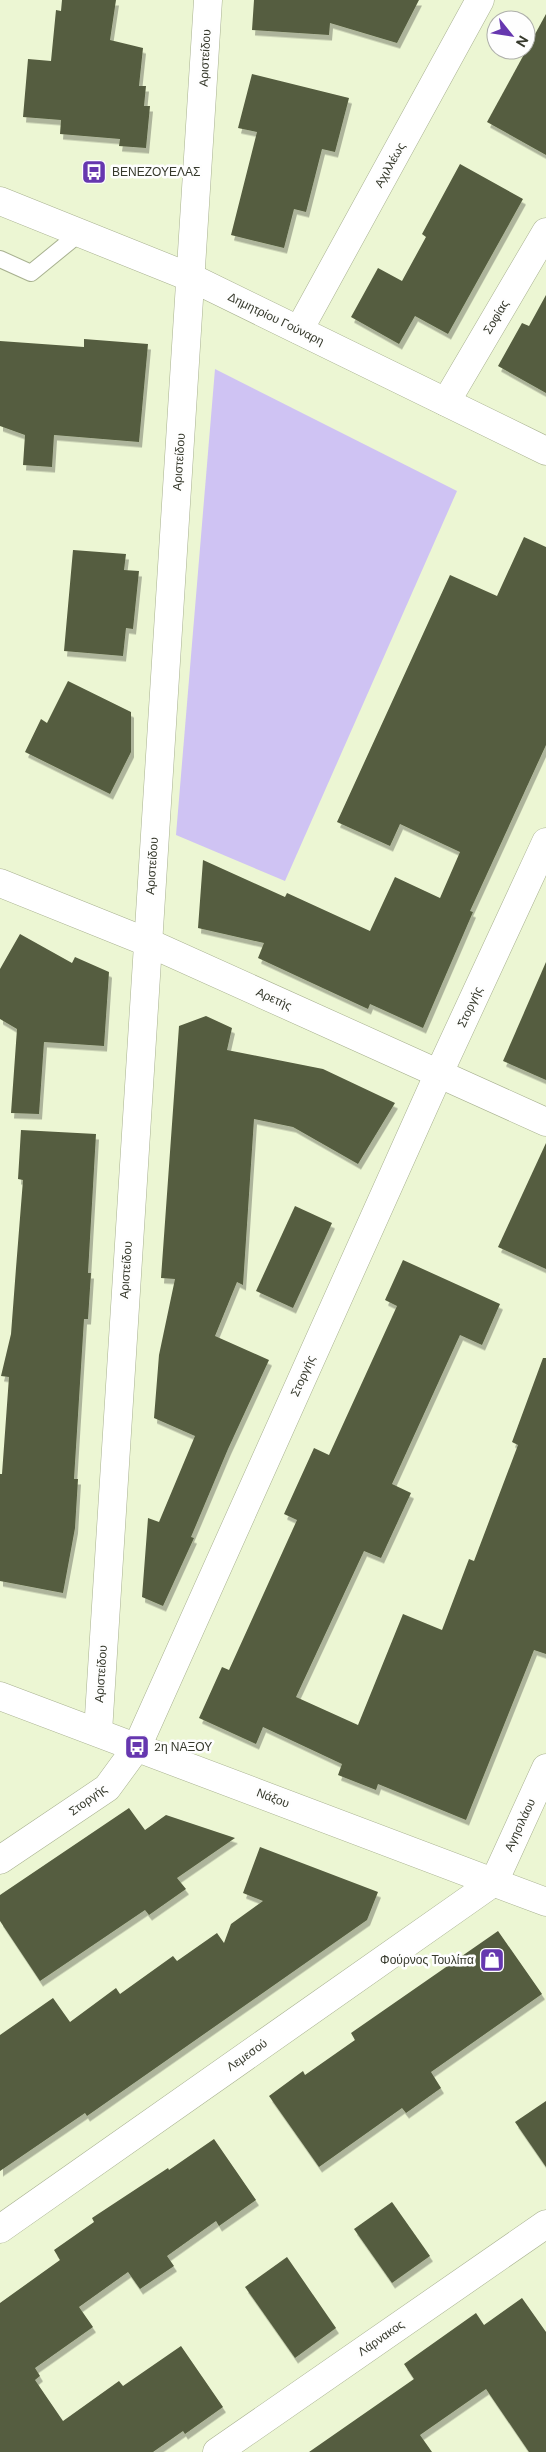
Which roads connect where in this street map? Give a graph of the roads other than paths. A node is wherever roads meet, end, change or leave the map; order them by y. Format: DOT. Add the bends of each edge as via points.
graph roads {
  1 [pos="208,0"];
  2 [pos="480,0"];
  3 [pos="0,201"];
  4 [pos="546,232"];
  5 [pos="80,233"];
  6 [pos="0,259"];
  7 [pos="192,278"];
  8 [pos="299,330"];
  9 [pos="446,402"];
  10 [pos="546,451"];
  11 [pos="546,842"];
  12 [pos="0,883"];
  13 [pos="147,942"];
  14 [pos="439,1073"];
  15 [pos="546,1122"];
  16 [pos="0,1696"];
  17 [pos="98,1732"];
  18 [pos="137,1747"];
  19 [pos="546,1768"];
  20 [pos="0,1860"];
  21 [pos="494,1882"];
  22 [pos="546,1902"];
  23 [pos="546,2224"];
  24 [pos="0,2228"];
  25 [pos="217,2452"];
  1 -- 7 [label="street, Αριστείδου"];
  2 -- 8 [label="street, Αχιλλέως"];
  3 -- 5 [label="street, Δημητρίου Γούναρη"];
  4 -- 9 [label="street, Σοφίας"];
  5 -- 6 [label="lane" via="31,272"];
  5 -- 7 [label="street, Δημητρίου Γούναρη"];
  7 -- 8 [label="street, Δημητρίου Γούναρη"];
  7 -- 13 [label="street, Αριστείδου"];
  8 -- 9 [label="street, Δημητρίου Γούναρη"];
  9 -- 10 [label="street, Δημητρίου Γούναρη"];
  11 -- 14 [label="street, Στοργής"];
  12 -- 13 [label="street, Αρετής"];
  13 -- 14 [label="street, Αρετής"];
  13 -- 17 [label="street, Αριστείδου"];
  14 -- 15 [label="street, Αρετής"];
  14 -- 18 [label="street, Στοργής"];
  16 -- 17 [label="street, Νάξου"];
  17 -- 18 [label="street, Νάξου"];
  18 -- 20 [label="street, Στοργής" via="107,1788"];
  18 -- 21 [label="street, Νάξου"];
  19 -- 21 [label="street, Αγησιλάου"];
  21 -- 22 [label="street, Νάξου"];
  21 -- 24 [label="street, Λεμεσού"];
  23 -- 25 [label="street, Λάρνακος"];
}
